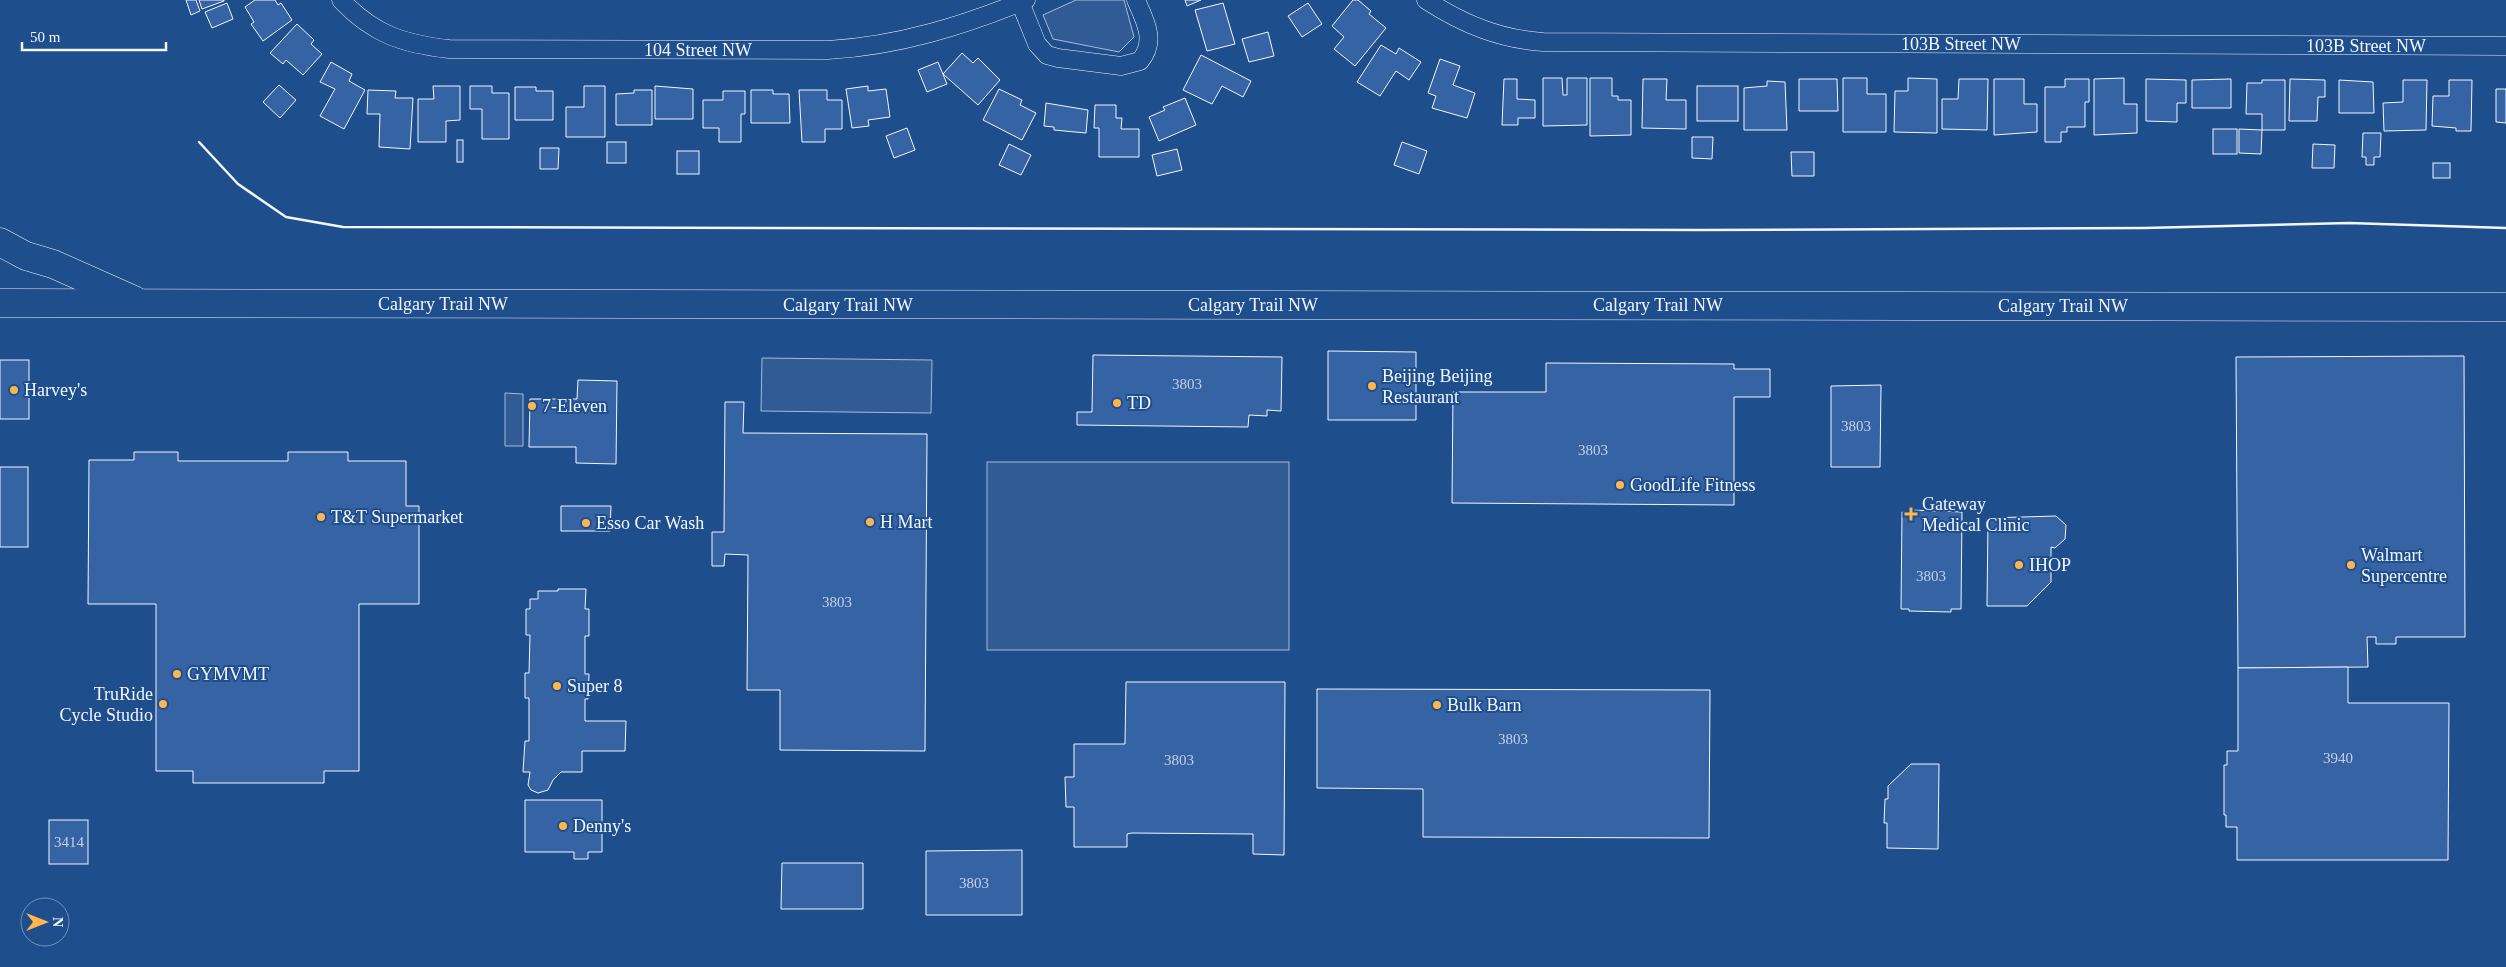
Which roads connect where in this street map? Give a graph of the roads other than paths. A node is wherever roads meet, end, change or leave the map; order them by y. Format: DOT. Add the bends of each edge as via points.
graph roads {
  1 [pos="341,0"];
  2 [pos="1136,0"];
  3 [pos="1426,0"];
  4 [pos="1023,1"];
  5 [pos="2506,46"];
  6 [pos="0,242"];
  7 [pos="0,304"];
  8 [pos="142,304"];
  9 [pos="2506,307"];
  1 -- 4 [label="street, 104 Street NW" via="372,28 401,41 449,49 828,50 877,46 917,38"];
  2 -- 4 [label="street, 104 Street NW" via="1148,29 1149,47 1140,61 1121,66 1048,55 1037,44"];
  3 -- 5 [label="street, 103B Street NW" via="1490,34 1543,42"];
  6 -- 8 [label="highway"];
  7 -- 8 [label="highway, Calgary Trail NW"];
  8 -- 9 [label="highway, Calgary Trail NW"];
}
